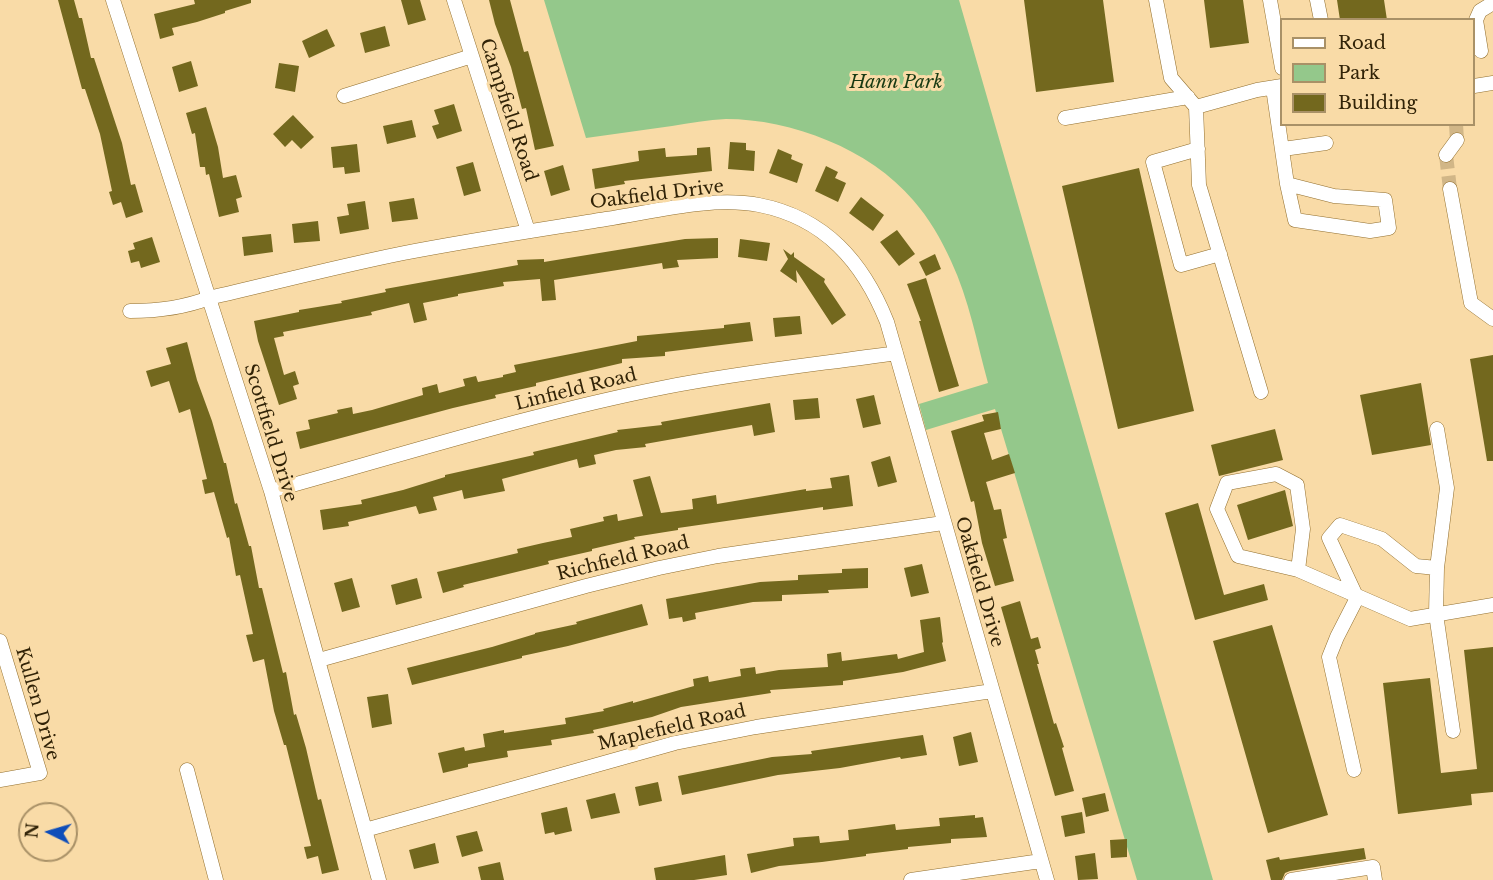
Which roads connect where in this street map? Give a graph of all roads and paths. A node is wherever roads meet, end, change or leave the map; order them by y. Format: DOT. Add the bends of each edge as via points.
graph roads {
  1 [pos="113,0"];
  2 [pos="454,0"];
  3 [pos="1156,0"];
  4 [pos="1270,0"];
  5 [pos="1317,0"];
  6 [pos="1493,3"];
  7 [pos="1321,18"];
  8 [pos="1483,50"];
  9 [pos="472,56"];
  10 [pos="1280,62"];
  11 [pos="1493,83"];
  12 [pos="1475,86"];
  13 [pos="1277,87"];
  14 [pos="344,96"];
  15 [pos="1192,102"];
  16 [pos="1065,118"];
  17 [pos="1280,118"];
  18 [pos="1281,126"];
  19 [pos="1458,140"];
  20 [pos="1326,143"];
  21 [pos="1198,148"];
  22 [pos="1283,149"];
  23 [pos="1446,155"];
  24 [pos="1287,183"];
  25 [pos="1450,189"];
  26 [pos="528,231"];
  27 [pos="1220,254"];
  28 [pos="209,298"];
  29 [pos="130,311"];
  30 [pos="1493,319"];
  31 [pos="896,353"];
  32 [pos="1261,392"];
  33 [pos="1437,429"];
  34 [pos="271,491"];
  35 [pos="943,523"];
  36 [pos="1437,568"];
  37 [pos="1298,570"];
  38 [pos="1357,597"];
  39 [pos="1493,605"];
  40 [pos="1436,614"];
  41 [pos="0,641"];
  42 [pos="319,660"];
  43 [pos="992,691"];
  44 [pos="1453,731"];
  45 [pos="187,770"];
  46 [pos="1354,770"];
  47 [pos="0,780"];
  48 [pos="365,830"];
  49 [pos="1041,861"];
  50 [pos="216,880"];
  51 [pos="379,880"];
  52 [pos="911,880"];
  53 [pos="1047,880"];
  54 [pos="1291,880"];
  55 [pos="1375,880"];
  1 -- 28 [label="street, Scottfield Drive"];
  2 -- 9 [label="street, Campfield Road"];
  3 -- 15 [label="street" via="1171,78"];
  4 -- 10 [label="street"];
  5 -- 7 [label="street"];
  6 -- 8 [label="street" via="1480,11 1476,20"];
  9 -- 14 [label="street"];
  9 -- 26 [label="street, Campfield Road"];
  11 -- 12 [label="street"];
  13 -- 15 [label="street"];
  13 -- 17 [label="street"];
  15 -- 16 [label="street"];
  15 -- 21 [label="street"];
  18 -- 22 [label="street"];
  19 -- 23 [label="street"];
  20 -- 22 [label="street"];
  21 -- 27 [label="street" via="1199,185"];
  21 -- 27 [label="street" via="1153,162 1181,265"];
  22 -- 24 [label="street"];
  24 -- 24 [label="street" via="1295,220 1370,231 1389,228 1385,200 1334,196"];
  25 -- 30 [label="street" via="1471,303"];
  26 -- 28 [label="street, Oakfield Drive" via="401,254"];
  26 -- 31 [label="street, Oakfield Drive" via="703,204 742,203 779,211 798,218 847,253 880,304"];
  27 -- 32 [label="street"];
  28 -- 29 [label="street, Oakfield Drive" via="166,310"];
  28 -- 34 [label="street, Scottfield Drive"];
  31 -- 34 [label="street, Linfield Road" via="633,394"];
  31 -- 35 [label="street, Oakfield Drive"];
  33 -- 36 [label="street" via="1447,488"];
  34 -- 42 [label="street, Scottfield Drive"];
  35 -- 42 [label="street, Richfield Road" via="659,568"];
  35 -- 43 [label="street, Oakfield Drive"];
  36 -- 38 [label="street" via="1416,566 1382,539 1340,525 1329,538"];
  36 -- 40 [label="street"];
  37 -- 37 [label="street" via="1303,529 1297,485 1276,474 1227,483 1217,509 1238,556"];
  37 -- 38 [label="street"];
  38 -- 40 [label="street" via="1410,619"];
  38 -- 46 [label="street" via="1329,657"];
  39 -- 40 [label="street"];
  40 -- 44 [label="street"];
  41 -- 47 [label="street, Kullen Drive" via="40,773"];
  42 -- 48 [label="street, Scottfield Drive"];
  43 -- 48 [label="street, Maplefield Road" via="705,736"];
  43 -- 49 [label="street, Oakfield Drive"];
  45 -- 50 [label="street"];
  48 -- 51 [label="street, Scottfield Drive"];
  49 -- 52 [label="street"];
  49 -- 53 [label="street, Oakfield Drive"];
  54 -- 55 [label="street" via="1373,867"];
}
